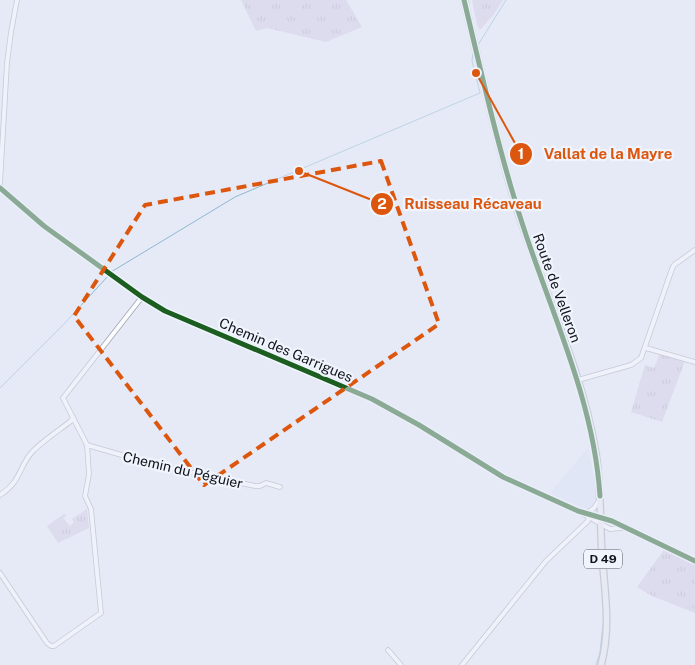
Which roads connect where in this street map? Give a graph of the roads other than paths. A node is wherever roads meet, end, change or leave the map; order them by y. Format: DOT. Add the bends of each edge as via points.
graph roads {
  1 [pos="17,0"];
  2 [pos="464,0"];
  3 [pos="0,186"];
  4 [pos="695,250"];
  5 [pos="142,297"];
  6 [pos="646,348"];
  7 [pos="695,362"];
  8 [pos="578,380"];
  9 [pos="73,417"];
  10 [pos="87,445"];
  11 [pos="280,487"];
  12 [pos="0,495"];
  13 [pos="600,496"];
  14 [pos="589,515"];
  15 [pos="601,518"];
  16 [pos="601,525"];
  17 [pos="610,529"];
  18 [pos="626,529"];
  19 [pos="601,538"];
  20 [pos="695,562"];
  21 [pos="0,573"];
  22 [pos="388,650"];
  23 [pos="401,665"];
  24 [pos="462,665"];
  25 [pos="600,665"];
  1 -- 3 [label="street" via="7,63"];
  2 -- 8 [label="main road, Route de Velleron / D 49" via="509,180"];
  3 -- 5 [label="street, Chemin des Garrigues" via="44,226"];
  4 -- 6 [label="street" via="672,269"];
  5 -- 9 [label="street" via="64,395 64,403"];
  5 -- 14 [label="street, Chemin des Garrigues" via="165,311 372,399 503,477"];
  6 -- 7 [label="street"];
  6 -- 8 [label="street" via="641,358 631,365"];
  8 -- 13 [label="main road, Route de Velleron / D 49" via="594,446"];
  9 -- 10 [label="street"];
  9 -- 12 [label="street" via="32,452 15,483"];
  10 -- 11 [label="street, Chemin du Péguier" via="156,465 254,486 266,483"];
  10 -- 21 [label="street" via="89,474 85,496 91,508 101,613 52,646"];
  13 -- 14 [label="street"];
  13 -- 15 [label="main road, D 49"];
  14 -- 15 [label="street, Chemin des Garrigues"];
  14 -- 16 [label="street, Chemin des Garrigues"];
  14 -- 24 [label="street" via="546,561"];
  15 -- 16 [label="main road, D 49"];
  15 -- 18 [label="street, Chemin des Garrigues"];
  16 -- 17 [label="street, Chemin des Garrigues"];
  16 -- 19 [label="main road, D 49"];
  17 -- 18 [label="street, Chemin des Garrigues"];
  17 -- 19 [label="street"];
  18 -- 20 [label="street, Chemin des Garrigues"];
  19 -- 25 [label="main road, D 49" via="607,621"];
  22 -- 23 [label="street"];
}
